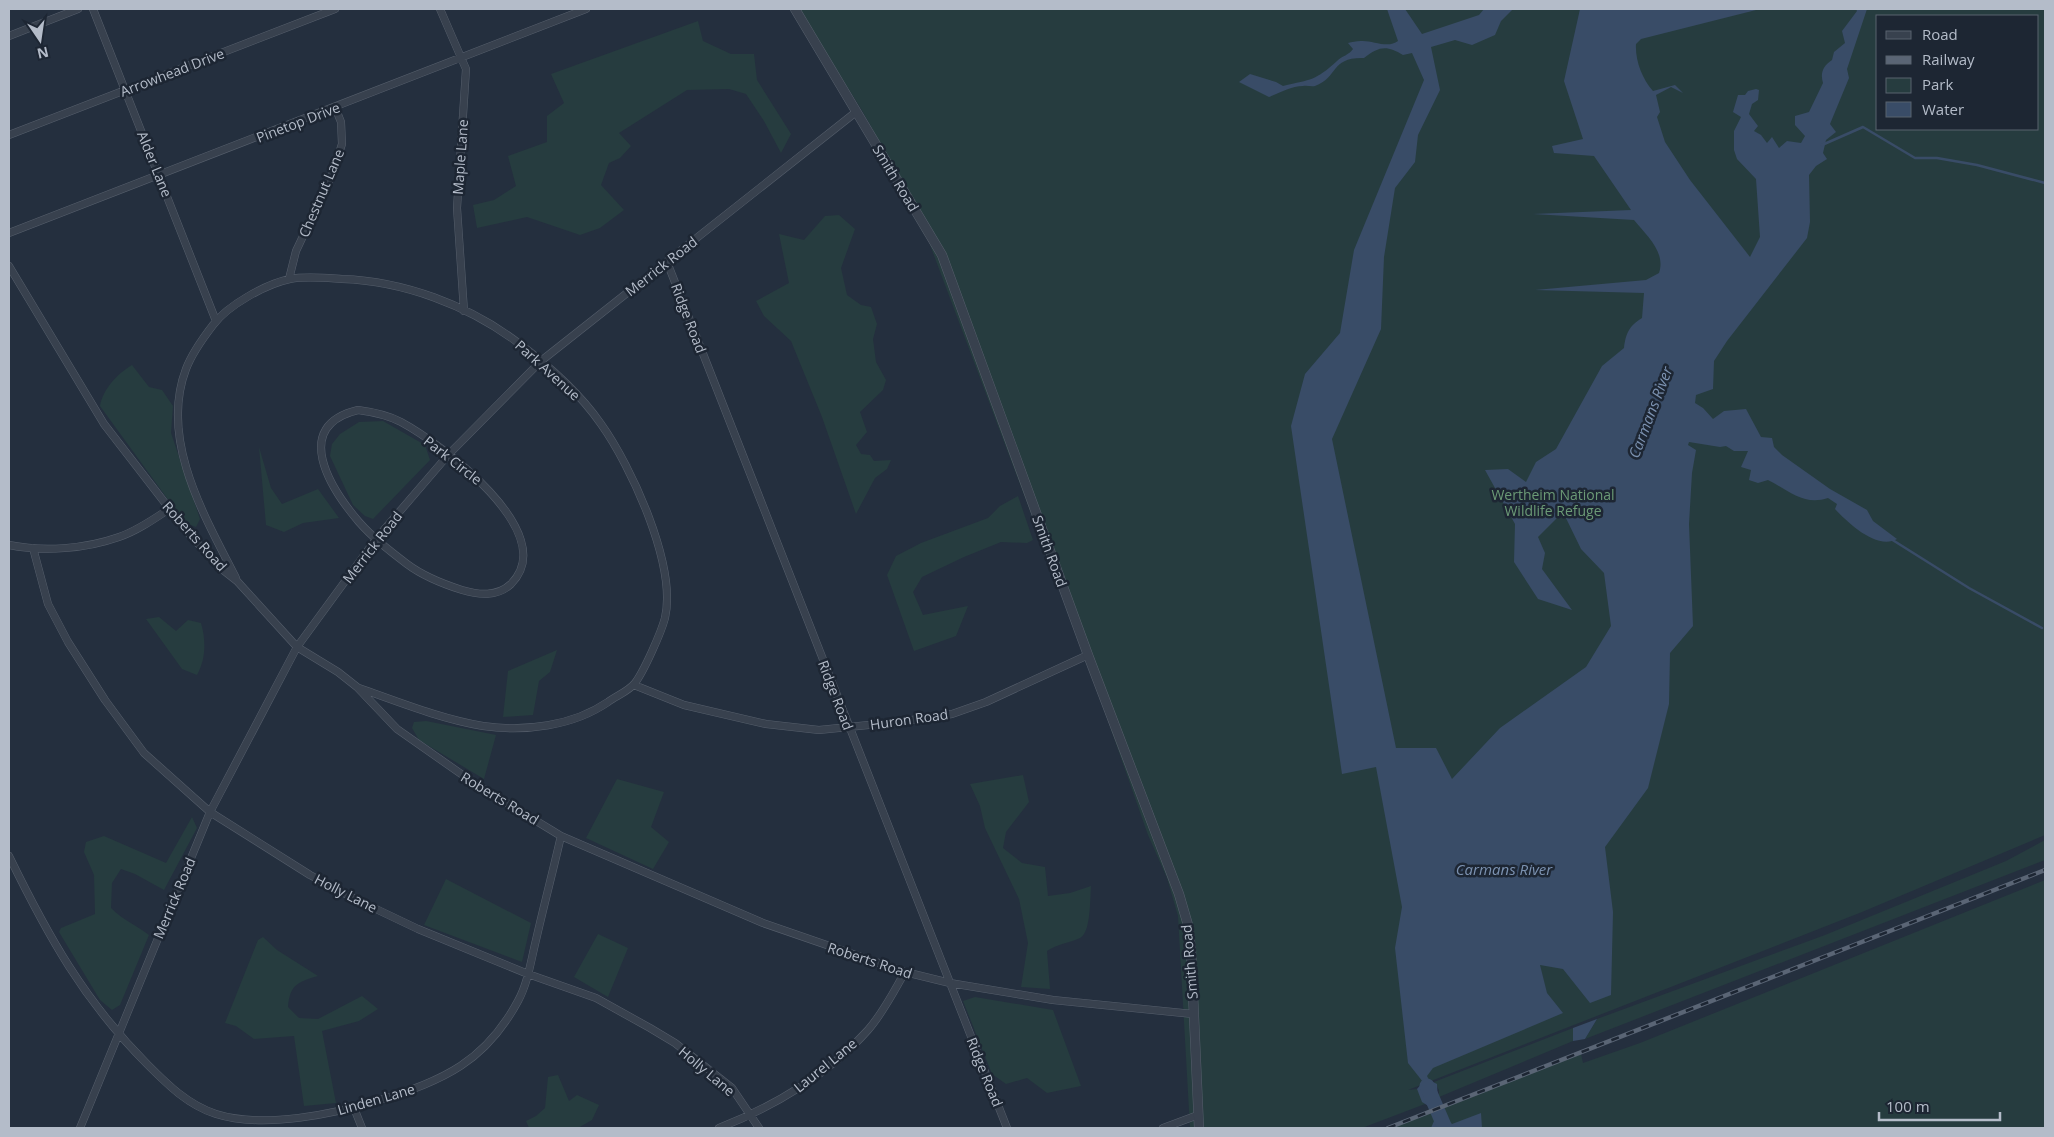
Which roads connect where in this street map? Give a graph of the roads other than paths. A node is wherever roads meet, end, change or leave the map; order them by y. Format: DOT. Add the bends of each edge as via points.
graph roads {
  1 [pos="78,9"];
  2 [pos="93,9"];
  3 [pos="335,9"];
  4 [pos="440,9"];
  5 [pos="586,9"];
  6 [pos="795,9"];
  7 [pos="9,36"];
  8 [pos="461,57"];
  9 [pos="124,90"];
  10 [pos="335,108"];
  11 [pos="856,112"];
  12 [pos="9,135"];
  13 [pos="160,175"];
  14 [pos="9,233"];
  15 [pos="666,262"];
  16 [pos="9,266"];
  17 [pos="289,279"];
  18 [pos="464,311"];
  19 [pos="216,321"];
  20 [pos="541,361"];
  21 [pos="449,454"];
  22 [pos="169,509"];
  23 [pos="376,539"];
  24 [pos="9,545"];
  25 [pos="33,548"];
  26 [pos="237,581"];
  27 [pos="297,647"];
  28 [pos="1088,655"];
  29 [pos="634,685"];
  30 [pos="357,687"];
  31 [pos="849,727"];
  32 [pos="210,812"];
  33 [pos="561,836"];
  34 [pos="9,856"];
  35 [pos="905,972"];
  36 [pos="528,974"];
  37 [pos="950,982"];
  38 [pos="1193,1014"];
  39 [pos="117,1034"];
  40 [pos="354,1108"];
  41 [pos="752,1115"];
  42 [pos="1198,1115"];
  43 [pos="80,1128"];
  44 [pos="362,1128"];
  45 [pos="719,1128"];
  46 [pos="759,1128"];
  47 [pos="1007,1128"];
  48 [pos="1162,1128"];
  49 [pos="1199,1128"];
  1 -- 7 [label="street"];
  2 -- 9 [label="street, Alder Lane"];
  3 -- 9 [label="street, Arrowhead Drive"];
  4 -- 8 [label="street, Maple Lane"];
  5 -- 8 [label="street, Pinetop Drive"];
  6 -- 11 [label="street, Smith Road"];
  8 -- 10 [label="street, Pinetop Drive"];
  8 -- 18 [label="street, Maple Lane" via="466,79 457,208"];
  9 -- 12 [label="street, Arrowhead Drive"];
  9 -- 13 [label="street, Alder Lane"];
  10 -- 13 [label="street, Pinetop Drive"];
  10 -- 17 [label="street, Chestnut Lane" via="341,122 342,144 332,175 296,251"];
  11 -- 15 [label="street, Merrick Road"];
  11 -- 28 [label="street, Smith Road" via="942,254"];
  13 -- 14 [label="street, Pinetop Drive"];
  13 -- 19 [label="street, Alder Lane"];
  15 -- 20 [label="street, Merrick Road"];
  15 -- 31 [label="street, Ridge Road"];
  16 -- 22 [label="street, Roberts Road" via="104,424"];
  17 -- 18 [label="street, Park Avenue" via="325,278 383,283 435,298"];
  17 -- 19 [label="street, Park Avenue" via="242,298"];
  18 -- 20 [label="street, Park Avenue" via="497,328"];
  19 -- 26 [label="street, Park Avenue" via="186,370 177,426 199,500"];
  20 -- 21 [label="street, Merrick Road"];
  20 -- 29 [label="street, Park Avenue" via="570,386 601,423 637,488 655,535 666,595 665,617"];
  21 -- 23 [label="street, Merrick Road"];
  21 -- 23 [label="street, Park Circle" via="401,422 374,412 358,410 345,413 331,422 320,440 324,465 340,495"];
  21 -- 23 [label="street, Park Circle" via="478,477 518,532 524,563 518,577 493,594 474,594 446,585 410,566"];
  22 -- 25 [label="street" via="119,537 60,549"];
  22 -- 26 [label="street, Roberts Road" via="223,570"];
  23 -- 27 [label="street, Merrick Road"];
  24 -- 25 [label="street"];
  25 -- 32 [label="street, Holly Lane" via="48,604 105,700 144,752"];
  26 -- 27 [label="street, Roberts Road"];
  27 -- 30 [label="street, Roberts Road"];
  27 -- 32 [label="street, Merrick Road"];
  28 -- 31 [label="street, Huron Road" via="986,702 952,714"];
  28 -- 38 [label="street, Smith Road" via="1179,894 1191,949"];
  29 -- 30 [label="street" via="596,711 572,720 526,728 483,726"];
  29 -- 31 [label="street, Huron Road" via="684,705 766,724 819,730"];
  30 -- 33 [label="street, Roberts Road" via="397,729 428,753"];
  31 -- 37 [label="street, Ridge Road"];
  32 -- 36 [label="street, Holly Lane" via="310,875 355,899 418,930"];
  32 -- 39 [label="street, Merrick Road"];
  33 -- 35 [label="street, Roberts Road" via="763,923"];
  33 -- 36 [label="street, Linden Lane"];
  34 -- 39 [label="street, Linden Lane" via="54,946"];
  35 -- 37 [label="street, Roberts Road"];
  35 -- 41 [label="street, Laurel Lane" via="868,1030 838,1058 791,1093"];
  36 -- 40 [label="street, Linden Lane" via="519,999 506,1020 492,1041 475,1057 450,1074"];
  36 -- 41 [label="street, Holly Lane" via="596,998 675,1043 732,1088"];
  37 -- 38 [label="street, Roberts Road" via="1053,1000"];
  37 -- 47 [label="street, Ridge Road"];
  38 -- 42 [label="street, Smith Road"];
  39 -- 40 [label="street, Linden Lane" via="181,1096 215,1114 281,1119"];
  39 -- 43 [label="street, Merrick Road"];
  40 -- 44 [label="street"];
  41 -- 45 [label="street, Laurel Lane"];
  41 -- 46 [label="street, Holly Lane"];
  42 -- 48 [label="street"];
  42 -- 49 [label="street, Smith Road"];
}
